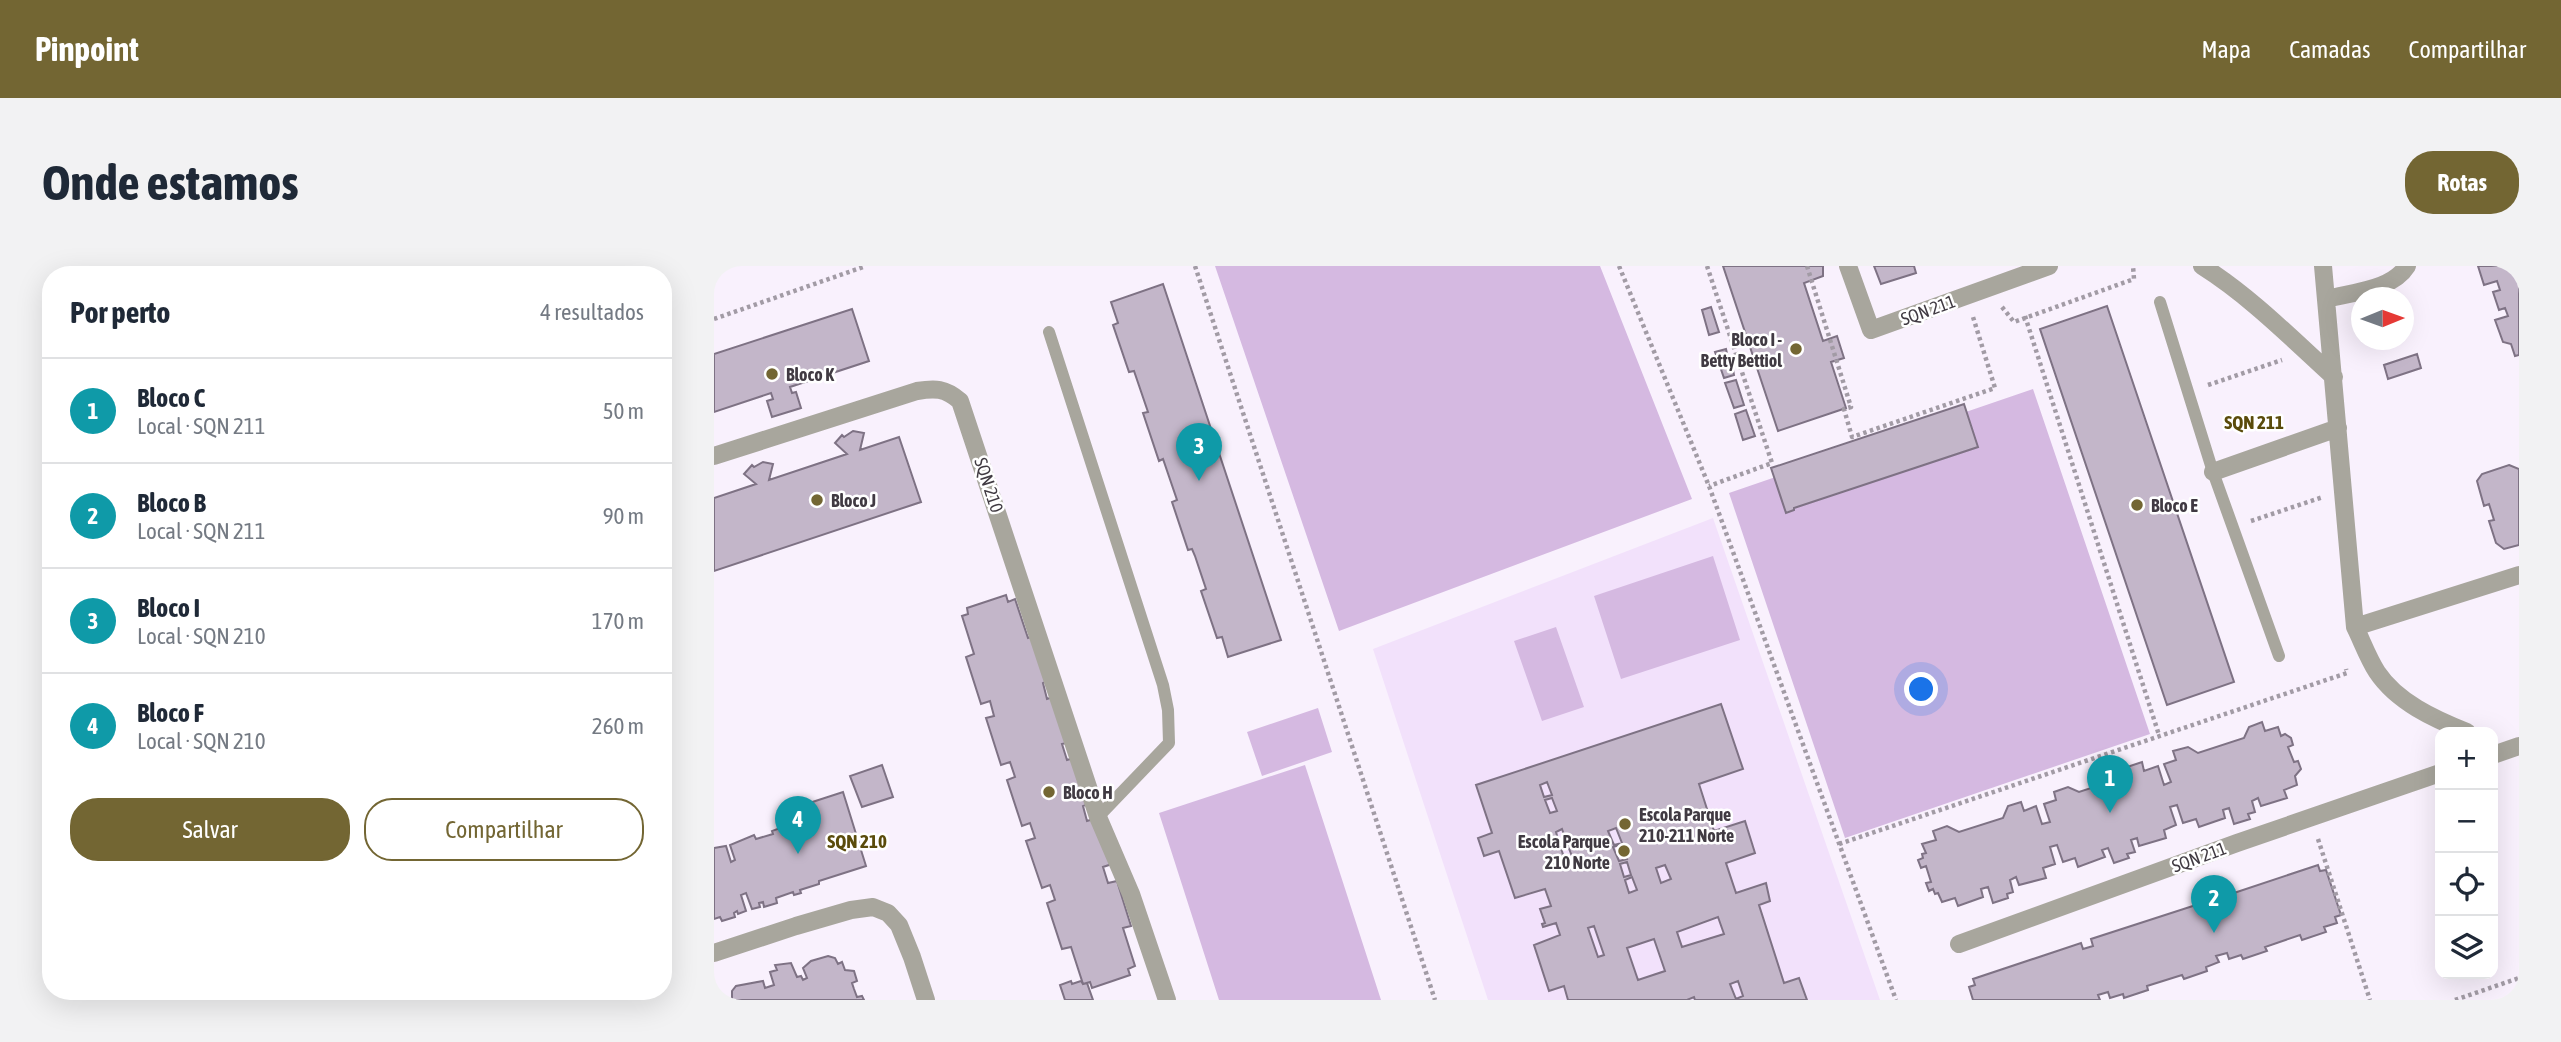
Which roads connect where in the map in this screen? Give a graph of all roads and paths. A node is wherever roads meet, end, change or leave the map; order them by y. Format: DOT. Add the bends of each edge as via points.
graph roads {
  1 [pos="866,266"];
  2 [pos="1195,266"];
  3 [pos="1619,266"];
  4 [pos="1707,266"];
  5 [pos="1807,266"];
  6 [pos="1848,266"];
  7 [pos="2049,266"];
  8 [pos="2133,266"];
  9 [pos="2202,266"];
  10 [pos="2323,266"];
  11 [pos="2407,266"];
  12 [pos="1996,298"];
  13 [pos="2327,299"];
  14 [pos="2160,302"];
  15 [pos="1970,306"];
  16 [pos="2025,316"];
  17 [pos="714,319"];
  18 [pos="1049,332"];
  19 [pos="2306,351"];
  20 [pos="2334,377"];
  21 [pos="2188,392"];
  22 [pos="2338,428"];
  23 [pos="714,456"];
  24 [pos="2213,472"];
  25 [pos="1709,486"];
  26 [pos="2343,491"];
  27 [pos="2233,527"];
  28 [pos="2519,575"];
  29 [pos="2355,627"];
  30 [pos="2279,656"];
  31 [pos="2345,660"];
  32 [pos="2456,727"];
  33 [pos="2160,735"];
  34 [pos="2435,775"];
  35 [pos="1098,817"];
  36 [pos="2311,818"];
  37 [pos="1839,844"];
  38 [pos="1959,944"];
  39 [pos="714,953"];
  40 [pos="2519,978"];
  41 [pos="926,1000"];
  42 [pos="1167,1000"];
  43 [pos="1435,1000"];
  44 [pos="1896,1000"];
  45 [pos="2370,1000"];
  46 [pos="2455,1000"];
  1 -- 17 [label="path"];
  2 -- 43 [label="path"];
  3 -- 25 [label="path"];
  4 -- 25 [label="path" via="1772,463"];
  5 -- 15 [label="path" via="1852,407 1844,409 1852,437 1995,388"];
  6 -- 7 [label="street, SQN 211" via="1871,330"];
  8 -- 16 [label="path" via="2134,279"];
  9 -- 19 [label="street"];
  10 -- 13 [label="street"];
  11 -- 13 [label="street" via="2386,284"];
  12 -- 16 [label="path" via="2014,322"];
  13 -- 20 [label="street"];
  14 -- 21 [label="lane"];
  16 -- 33 [label="path"];
  18 -- 35 [label="lane" via="1168,710 1169,743"];
  19 -- 20 [label="street"];
  19 -- 21 [label="path"];
  20 -- 22 [label="street"];
  21 -- 24 [label="lane"];
  22 -- 24 [label="street"];
  22 -- 26 [label="street"];
  23 -- 35 [label="street, SQN 210" via="917,391 948,391 960,401"];
  24 -- 27 [label="lane"];
  25 -- 37 [label="path"];
  26 -- 27 [label="path"];
  26 -- 29 [label="street"];
  27 -- 30 [label="lane"];
  28 -- 29 [label="street"];
  29 -- 32 [label="street" via="2377,672 2401,697"];
  31 -- 33 [label="path" via="2347,673"];
  33 -- 37 [label="path"];
  34 -- 36 [label="street, SQN 211"];
  35 -- 42 [label="street, SQN 210" via="1131,894"];
  36 -- 38 [label="street, SQN 211"];
  36 -- 45 [label="path"];
  37 -- 44 [label="path"];
  39 -- 41 [label="street" via="818,919 873,907 888,913 899,925"];
  40 -- 46 [label="path"];
}
